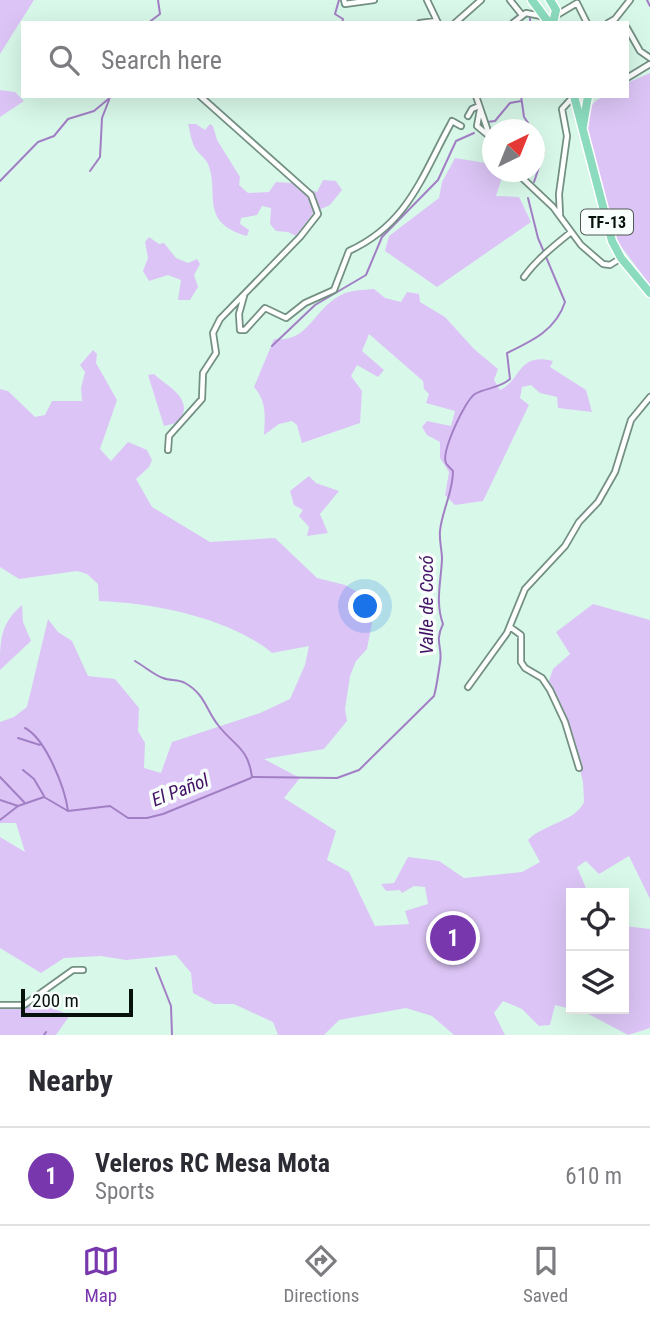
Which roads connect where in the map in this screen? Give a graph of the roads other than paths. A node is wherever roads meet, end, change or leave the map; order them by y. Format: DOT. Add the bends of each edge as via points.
graph roads {
  1 [pos="344,0"];
  2 [pos="374,0"];
  3 [pos="427,0"];
  4 [pos="481,0"];
  5 [pos="510,0"];
  6 [pos="532,0"];
  7 [pos="550,0"];
  8 [pos="630,0"];
  9 [pos="577,2"];
  10 [pos="521,18"];
  11 [pos="549,19"];
  12 [pos="438,21"];
  13 [pos="457,21"];
  14 [pos="586,21"];
  15 [pos="617,21"];
  16 [pos="629,32"];
  17 [pos="650,58"];
  18 [pos="650,64"];
  19 [pos="629,77"];
  20 [pos="202,98"];
  21 [pos="477,98"];
  22 [pos="572,98"];
  23 [pos="574,98"];
  24 [pos="589,101"];
  25 [pos="575,107"];
  26 [pos="480,108"];
  27 [pos="468,116"];
  28 [pos="461,126"];
  29 [pos="482,130"];
  30 [pos="584,139"];
  31 [pos="526,182"];
  32 [pos="560,215"];
  33 [pos="571,232"];
  34 [pos="621,258"];
  35 [pos="524,278"];
  36 [pos="650,293"];
  37 [pos="245,295"];
  38 [pos="650,397"];
  39 [pos="168,450"];
  40 [pos="510,627"];
  41 [pos="468,687"];
  42 [pos="579,768"];
  43 [pos="83,970"];
  44 [pos="0,1005"];
  1 -- 2 [label="street" via="345,4"];
  3 -- 12 [label="street"];
  4 -- 13 [label="street"];
  5 -- 10 [label="street"];
  6 -- 10 [label="street"];
  6 -- 11 [label="main road"];
  7 -- 11 [label="main road"];
  8 -- 15 [label="street"];
  9 -- 11 [label="street"];
  9 -- 14 [label="street"];
  10 -- 11 [label="street"];
  16 -- 17 [label="street"];
  18 -- 19 [label="street"];
  20 -- 37 [label="street" via="317,205 318,214 300,237"];
  21 -- 26 [label="street"];
  22 -- 32 [label="street" via="562,109 567,136"];
  23 -- 25 [label="main road, TF-13"];
  24 -- 25 [label="main road, TF-13"];
  24 -- 30 [label="main road, TF-13"];
  25 -- 30 [label="main road, TF-13"];
  26 -- 27 [label="street" via="472,109"];
  26 -- 29 [label="street" via="477,126"];
  28 -- 37 [label="street" via="453,121 450,125 402,211 368,243 349,251 334,290 286,318 265,308 240,330"];
  30 -- 34 [label="main road, TF-13" via="612,241"];
  31 -- 32 [label="street"];
  32 -- 33 [label="street"];
  33 -- 34 [label="street" via="603,264"];
  33 -- 35 [label="street" via="539,258"];
  34 -- 36 [label="main road, TF-13"];
  37 -- 39 [label="street" via="213,332 216,354 203,373 202,399 169,436"];
  38 -- 40 [label="street" via="631,420 615,472 598,502 565,547 525,589"];
  40 -- 41 [label="street"];
  40 -- 42 [label="street" via="521,635 521,662 550,690"];
  43 -- 44 [label="street" via="73,970 24,1004"];
}
